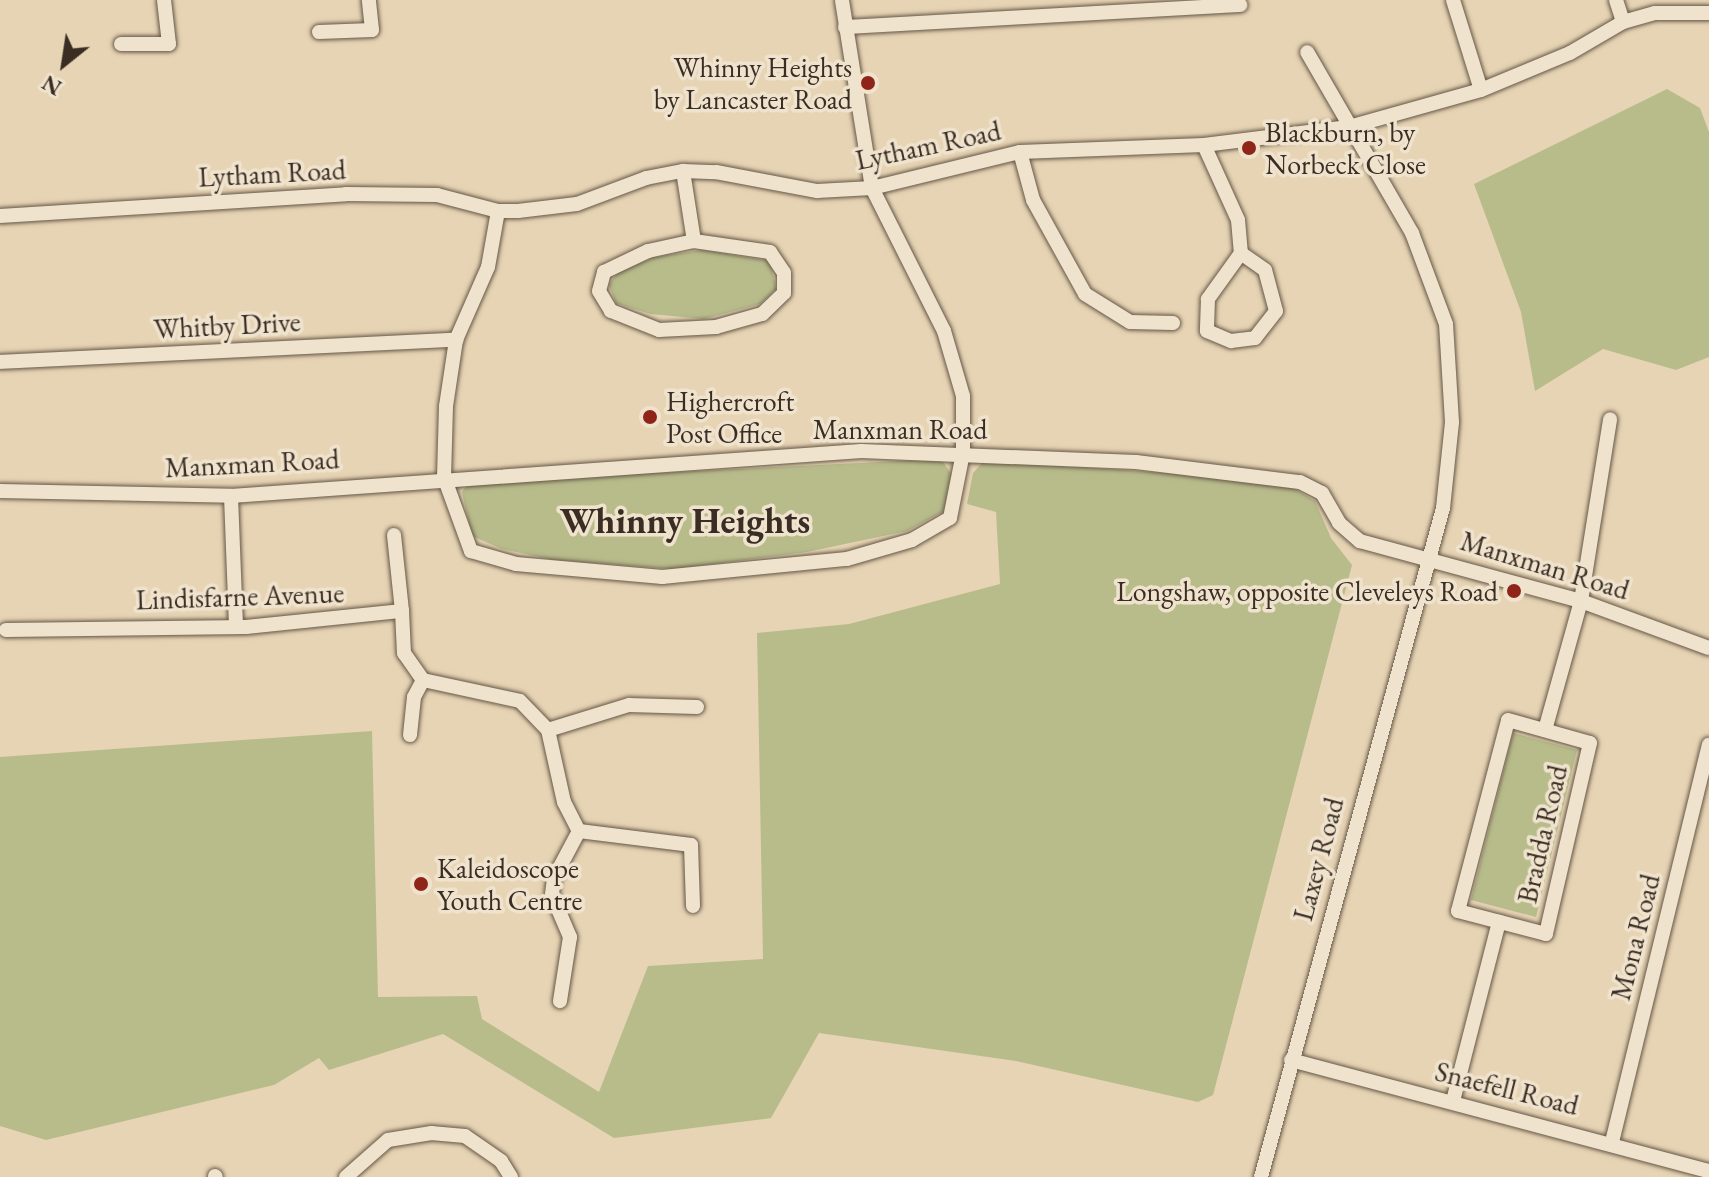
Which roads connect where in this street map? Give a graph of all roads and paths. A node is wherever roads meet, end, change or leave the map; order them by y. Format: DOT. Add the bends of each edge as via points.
graph roads {
  1 [pos="164,0"];
  2 [pos="369,0"];
  3 [pos="842,0"];
  4 [pos="1453,0"];
  5 [pos="1616,0"];
  6 [pos="1240,5"];
  7 [pos="1709,13"];
  8 [pos="1623,22"];
  9 [pos="845,27"];
  10 [pos="319,32"];
  11 [pos="121,44"];
  12 [pos="1307,52"];
  13 [pos="1481,90"];
  14 [pos="1349,127"];
  15 [pos="1204,145"];
  16 [pos="1020,152"];
  17 [pos="683,171"];
  18 [pos="872,188"];
  19 [pos="498,211"];
  20 [pos="0,216"];
  21 [pos="694,241"];
  22 [pos="1241,253"];
  23 [pos="1173,323"];
  24 [pos="456,340"];
  25 [pos="0,362"];
  26 [pos="1610,419"];
  27 [pos="963,453"];
  28 [pos="444,477"];
  29 [pos="0,491"];
  30 [pos="231,496"];
  31 [pos="394,535"];
  32 [pos="1427,556"];
  33 [pos="1581,601"];
  34 [pos="402,611"];
  35 [pos="236,627"];
  36 [pos="6,630"];
  37 [pos="1709,648"];
  38 [pos="423,680"];
  39 [pos="697,707"];
  40 [pos="548,730"];
  41 [pos="1545,730"];
  42 [pos="410,735"];
  43 [pos="1709,745"];
  44 [pos="579,831"];
  45 [pos="693,906"];
  46 [pos="1499,922"];
  47 [pos="560,1001"];
  48 [pos="1291,1060"];
  49 [pos="1453,1101"];
  50 [pos="1612,1142"];
  51 [pos="1709,1171"];
  52 [pos="346,1177"];
  53 [pos="511,1177"];
  54 [pos="1261,1177"];
  1 -- 11 [label="street" via="169,44"];
  2 -- 10 [label="street" via="372,30"];
  3 -- 9 [label="street"];
  4 -- 13 [label="street"];
  5 -- 8 [label="street"];
  6 -- 9 [label="street"];
  7 -- 8 [label="street, Lytham Road" via="1655,13"];
  8 -- 13 [label="street, Lytham Road" via="1570,53"];
  9 -- 18 [label="street"];
  12 -- 14 [label="street, Laxey Road"];
  13 -- 14 [label="street, Lytham Road"];
  14 -- 15 [label="street, Lytham Road"];
  14 -- 32 [label="street, Laxey Road" via="1412,233 1446,324 1452,422 1443,508"];
  15 -- 16 [label="street, Lytham Road"];
  15 -- 22 [label="street" via="1238,220"];
  16 -- 18 [label="street, Lytham Road"];
  16 -- 23 [label="street" via="1033,200 1085,294 1130,322"];
  17 -- 18 [label="street, Lytham Road" via="817,191"];
  17 -- 19 [label="street, Lytham Road" via="646,178 577,204"];
  17 -- 21 [label="street"];
  18 -- 27 [label="street" via="944,331 963,396"];
  19 -- 20 [label="street, Lytham Road" via="437,195 346,194"];
  19 -- 24 [label="street" via="488,267"];
  21 -- 21 [label="street" via="770,252 784,273 784,293 762,314 716,327 659,330 611,311 599,291 604,272 648,251"];
  22 -- 22 [label="street" via="1208,299 1207,331 1231,341 1255,338 1276,311 1265,270"];
  24 -- 25 [label="street, Whitby Drive"];
  24 -- 28 [label="street" via="446,406"];
  26 -- 33 [label="street, Bradda Road"];
  27 -- 28 [label="street, Manxman Road" via="861,451"];
  27 -- 28 [label="street" via="950,518 912,540 847,559 662,577 516,564 471,551"];
  27 -- 32 [label="street, Manxman Road" via="1136,462 1300,482 1322,493 1339,523 1360,541"];
  28 -- 30 [label="street, Manxman Road"];
  29 -- 30 [label="street, Manxman Road"];
  30 -- 35 [label="street"];
  31 -- 34 [label="street"];
  32 -- 33 [label="street, Manxman Road"];
  32 -- 48 [label="street, Laxey Road"];
  33 -- 37 [label="street, Manxman Road"];
  33 -- 41 [label="street, Bradda Road"];
  34 -- 35 [label="street, Lindisfarne Avenue"];
  34 -- 38 [label="street" via="404,653"];
  35 -- 36 [label="street, Lindisfarne Avenue"];
  38 -- 40 [label="street" via="520,701"];
  38 -- 42 [label="street" via="414,697"];
  39 -- 40 [label="street" via="629,705"];
  40 -- 44 [label="street" via="564,802"];
  41 -- 46 [label="street, Bradda Road" via="1508,720 1458,911"];
  41 -- 46 [label="street, Bradda Road" via="1590,743 1546,934"];
  43 -- 50 [label="street, Mona Road"];
  44 -- 45 [label="street" via="691,845"];
  44 -- 47 [label="street" via="554,878 552,895 570,937"];
  46 -- 49 [label="street, Bradda Road"];
  48 -- 49 [label="street, Snaefell Road"];
  48 -- 54 [label="street, Laxey Road"];
  49 -- 50 [label="street, Snaefell Road"];
  50 -- 51 [label="street, Snaefell Road"];
  52 -- 53 [label="street" via="388,1140 431,1133 465,1136 501,1161"];
}
